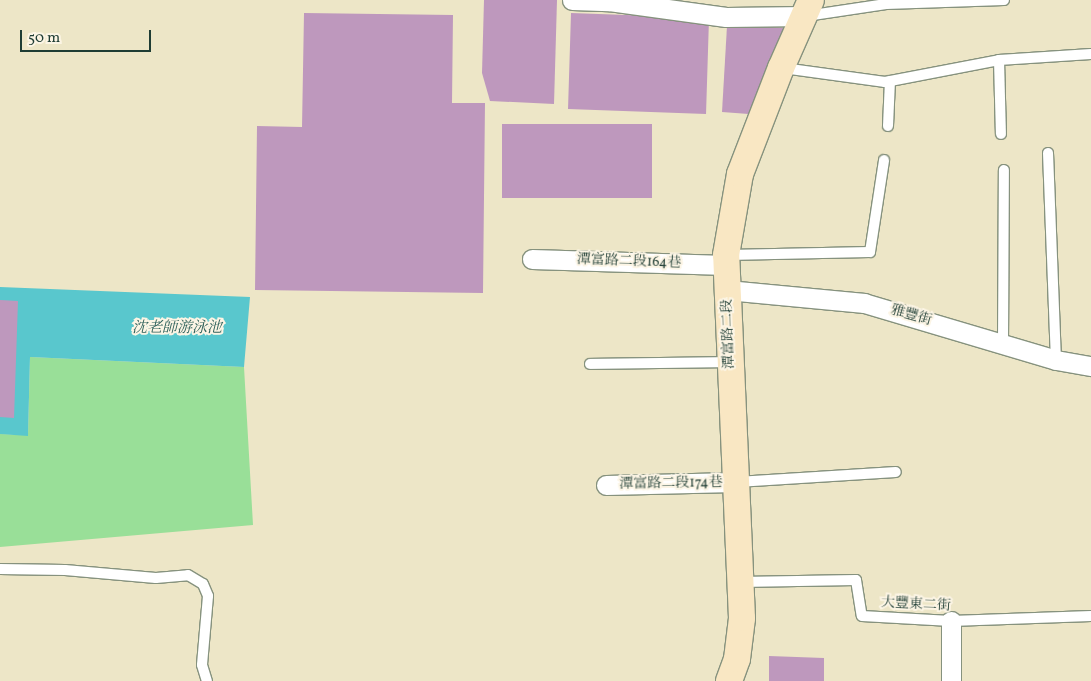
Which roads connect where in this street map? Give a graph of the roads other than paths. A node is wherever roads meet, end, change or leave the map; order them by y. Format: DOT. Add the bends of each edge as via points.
graph roads {
  1 [pos="572,0"];
  2 [pos="1004,0"];
  3 [pos="808,8"];
  4 [pos="1091,54"];
  5 [pos="999,60"];
  6 [pos="781,68"];
  7 [pos="890,81"];
  8 [pos="888,126"];
  9 [pos="1001,134"];
  10 [pos="1048,153"];
  11 [pos="884,160"];
  12 [pos="1004,170"];
  13 [pos="532,259"];
  14 [pos="726,270"];
  15 [pos="1003,343"];
  16 [pos="1056,360"];
  17 [pos="730,362"];
  18 [pos="590,364"];
  19 [pos="1091,366"];
  20 [pos="896,472"];
  21 [pos="735,482"];
  22 [pos="606,485"];
  23 [pos="0,569"];
  24 [pos="739,582"];
  25 [pos="1091,616"];
  26 [pos="951,620"];
  27 [pos="207,681"];
  28 [pos="729,681"];
  29 [pos="951,681"];
  1 -- 3 [label="street" via="608,1 726,18"];
  2 -- 3 [label="lane"];
  3 -- 6 [label="street, 潭富路二段"];
  4 -- 5 [label="lane"];
  5 -- 7 [label="lane"];
  5 -- 9 [label="lane"];
  6 -- 7 [label="lane" via="839,78"];
  6 -- 14 [label="street, 潭富路二段" via="740,174"];
  7 -- 8 [label="lane"];
  10 -- 16 [label="lane"];
  11 -- 14 [label="lane" via="870,252"];
  12 -- 15 [label="lane"];
  13 -- 14 [label="street, 潭富路二段164巷"];
  14 -- 15 [label="street, 雅豐街" via="864,303"];
  14 -- 17 [label="street, 潭富路二段"];
  15 -- 16 [label="street, 雅豐街"];
  16 -- 19 [label="street, 雅豐街"];
  17 -- 18 [label="lane"];
  17 -- 21 [label="street, 潭富路二段"];
  20 -- 21 [label="lane"];
  21 -- 22 [label="street, 潭富路二段174巷"];
  21 -- 24 [label="street, 潭富路二段"];
  23 -- 27 [label="lane" via="65,570 156,578 188,575 203,584 208,596 202,665"];
  24 -- 26 [label="lane, 大豐東二街" via="856,580 862,616"];
  24 -- 28 [label="street, 潭富路二段" via="742,618 737,659"];
  25 -- 26 [label="lane, 大豐東二街"];
  26 -- 29 [label="street"];
}
